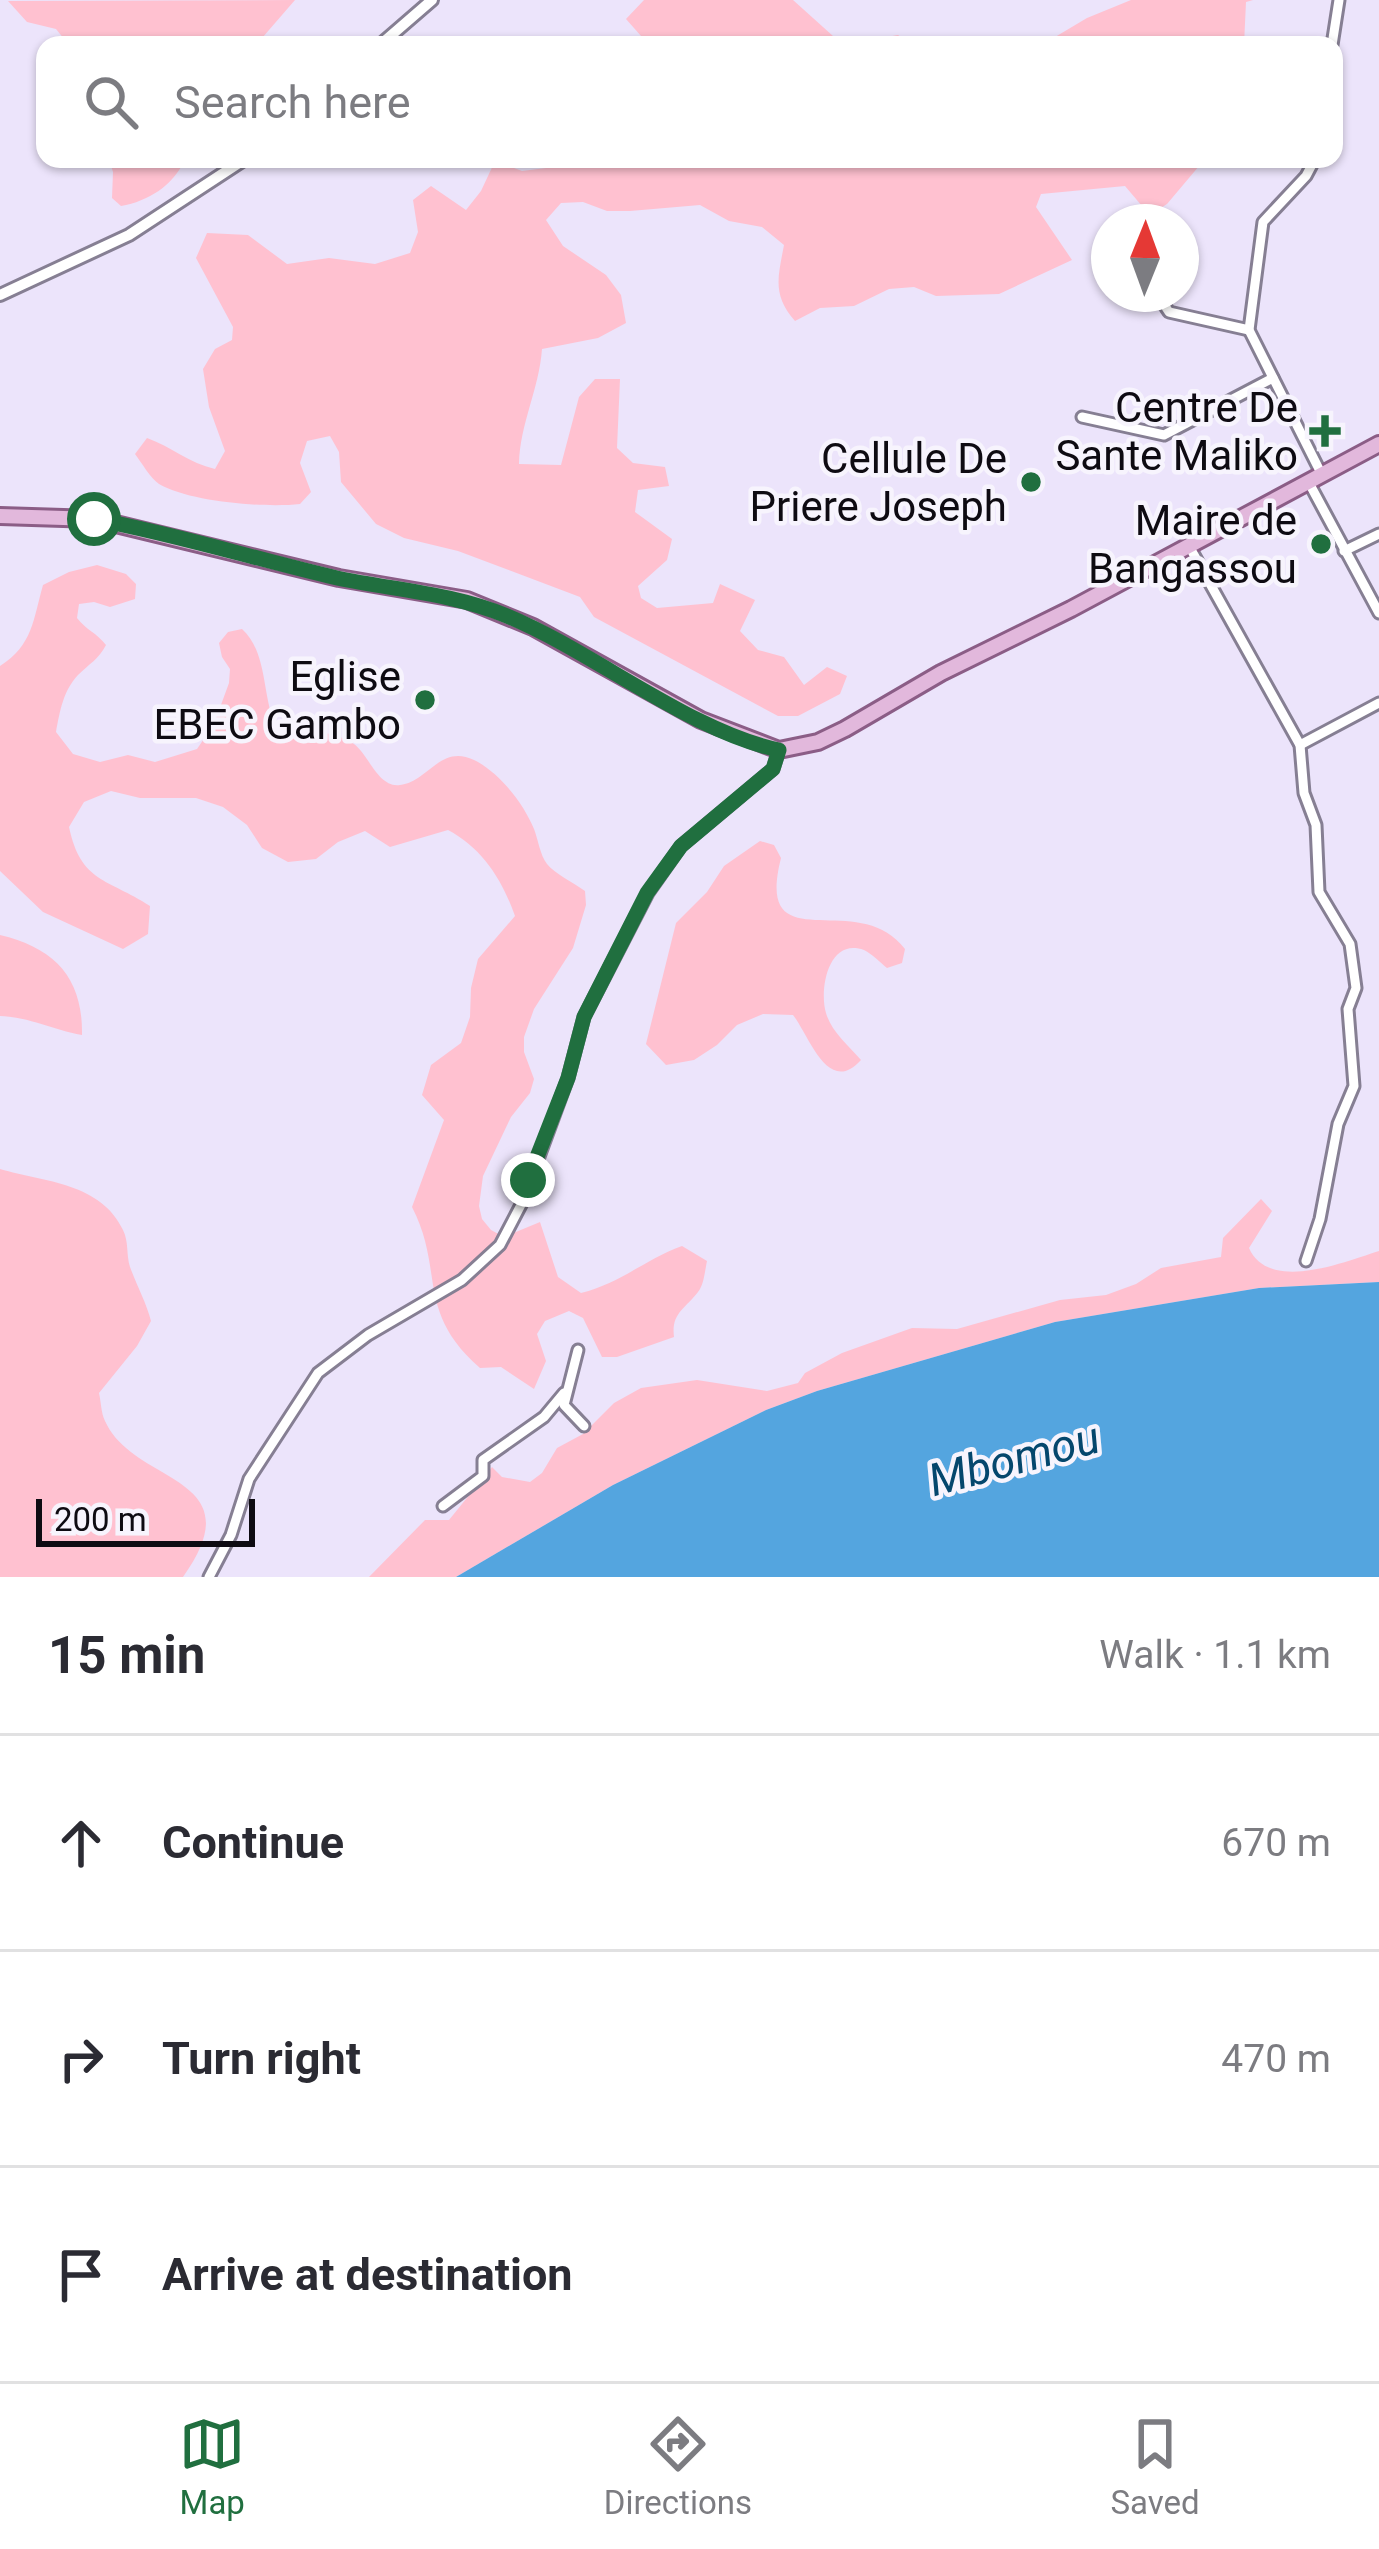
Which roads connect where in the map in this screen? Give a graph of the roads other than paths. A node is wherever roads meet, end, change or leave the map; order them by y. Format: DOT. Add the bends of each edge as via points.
graph roads {
  1 [pos="432,0"];
  2 [pos="1339,0"];
  3 [pos="390,36"];
  4 [pos="1333,36"];
  5 [pos="231,168"];
  6 [pos="1310,168"];
  7 [pos="0,295"];
  8 [pos="1169,312"];
  9 [pos="1249,330"];
  10 [pos="1273,378"];
  11 [pos="1082,417"];
  12 [pos="1379,444"];
  13 [pos="1314,477"];
  14 [pos="0,516"];
  15 [pos="1379,534"];
  16 [pos="1190,546"];
  17 [pos="1345,551"];
  18 [pos="1379,614"];
  19 [pos="1379,703"];
  20 [pos="1300,745"];
  21 [pos="779,750"];
  22 [pos="1306,1261"];
  23 [pos="578,1350"];
  24 [pos="564,1394"];
  25 [pos="584,1426"];
  26 [pos="443,1506"];
  27 [pos="209,1577"];
  1 -- 3 [label="street"];
  2 -- 4 [label="street"];
  5 -- 7 [label="street" via="129,235"];
  6 -- 9 [label="street" via="1263,222"];
  8 -- 9 [label="street"];
  9 -- 10 [label="street"];
  10 -- 11 [label="street" via="1164,435"];
  10 -- 13 [label="street"];
  12 -- 13 [label="main road"];
  13 -- 16 [label="main road"];
  13 -- 17 [label="street"];
  14 -- 21 [label="main road" via="94,519 467,600 533,627 701,720"];
  15 -- 17 [label="street"];
  16 -- 20 [label="street"];
  16 -- 21 [label="main road" via="818,742"];
  17 -- 18 [label="street"];
  19 -- 20 [label="street"];
  20 -- 22 [label="street" via="1319,892 1350,944 1356,988 1348,1010 1354,1086"];
  21 -- 27 [label="street" via="773,769 681,846 647,893 584,1017 522,1203 500,1245 462,1280 318,1372 249,1479"];
  23 -- 24 [label="street"];
  24 -- 25 [label="street"];
  24 -- 26 [label="street" via="483,1460 483,1476"];
}
